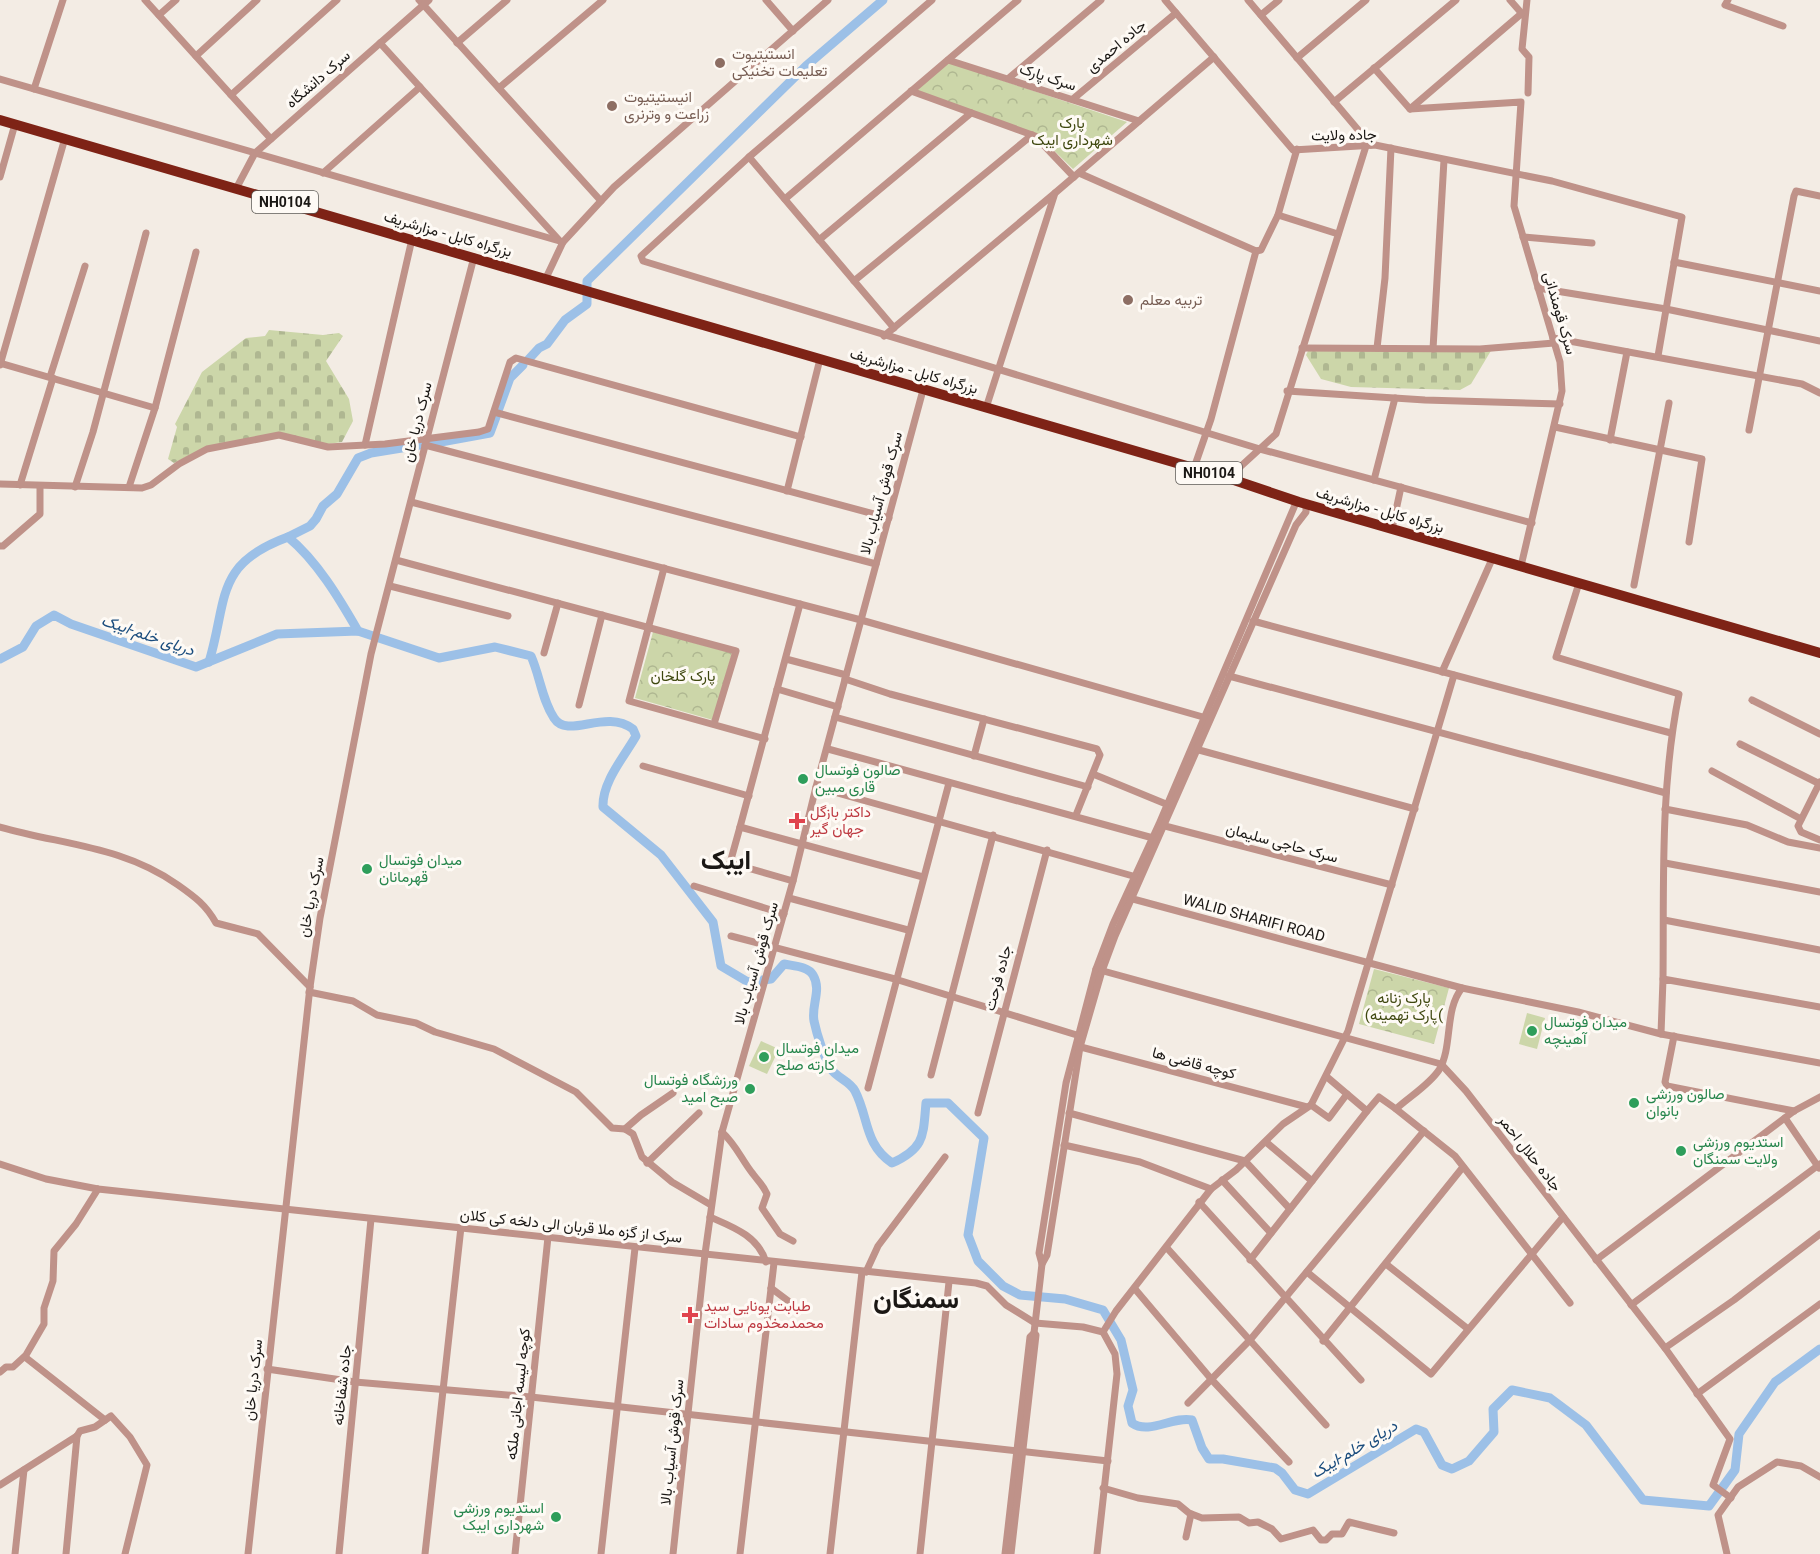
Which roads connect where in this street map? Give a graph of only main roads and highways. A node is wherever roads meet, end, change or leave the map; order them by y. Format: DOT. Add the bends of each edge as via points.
graph roads {
  1 [pos="0,120"];
  2 [pos="1820,653"];
  1 -- 2 [label="highway, بزرگراه کابل - مزارشریف / NH0104" via="1194,468 1279,495 1299,506 1323,509"];
}
